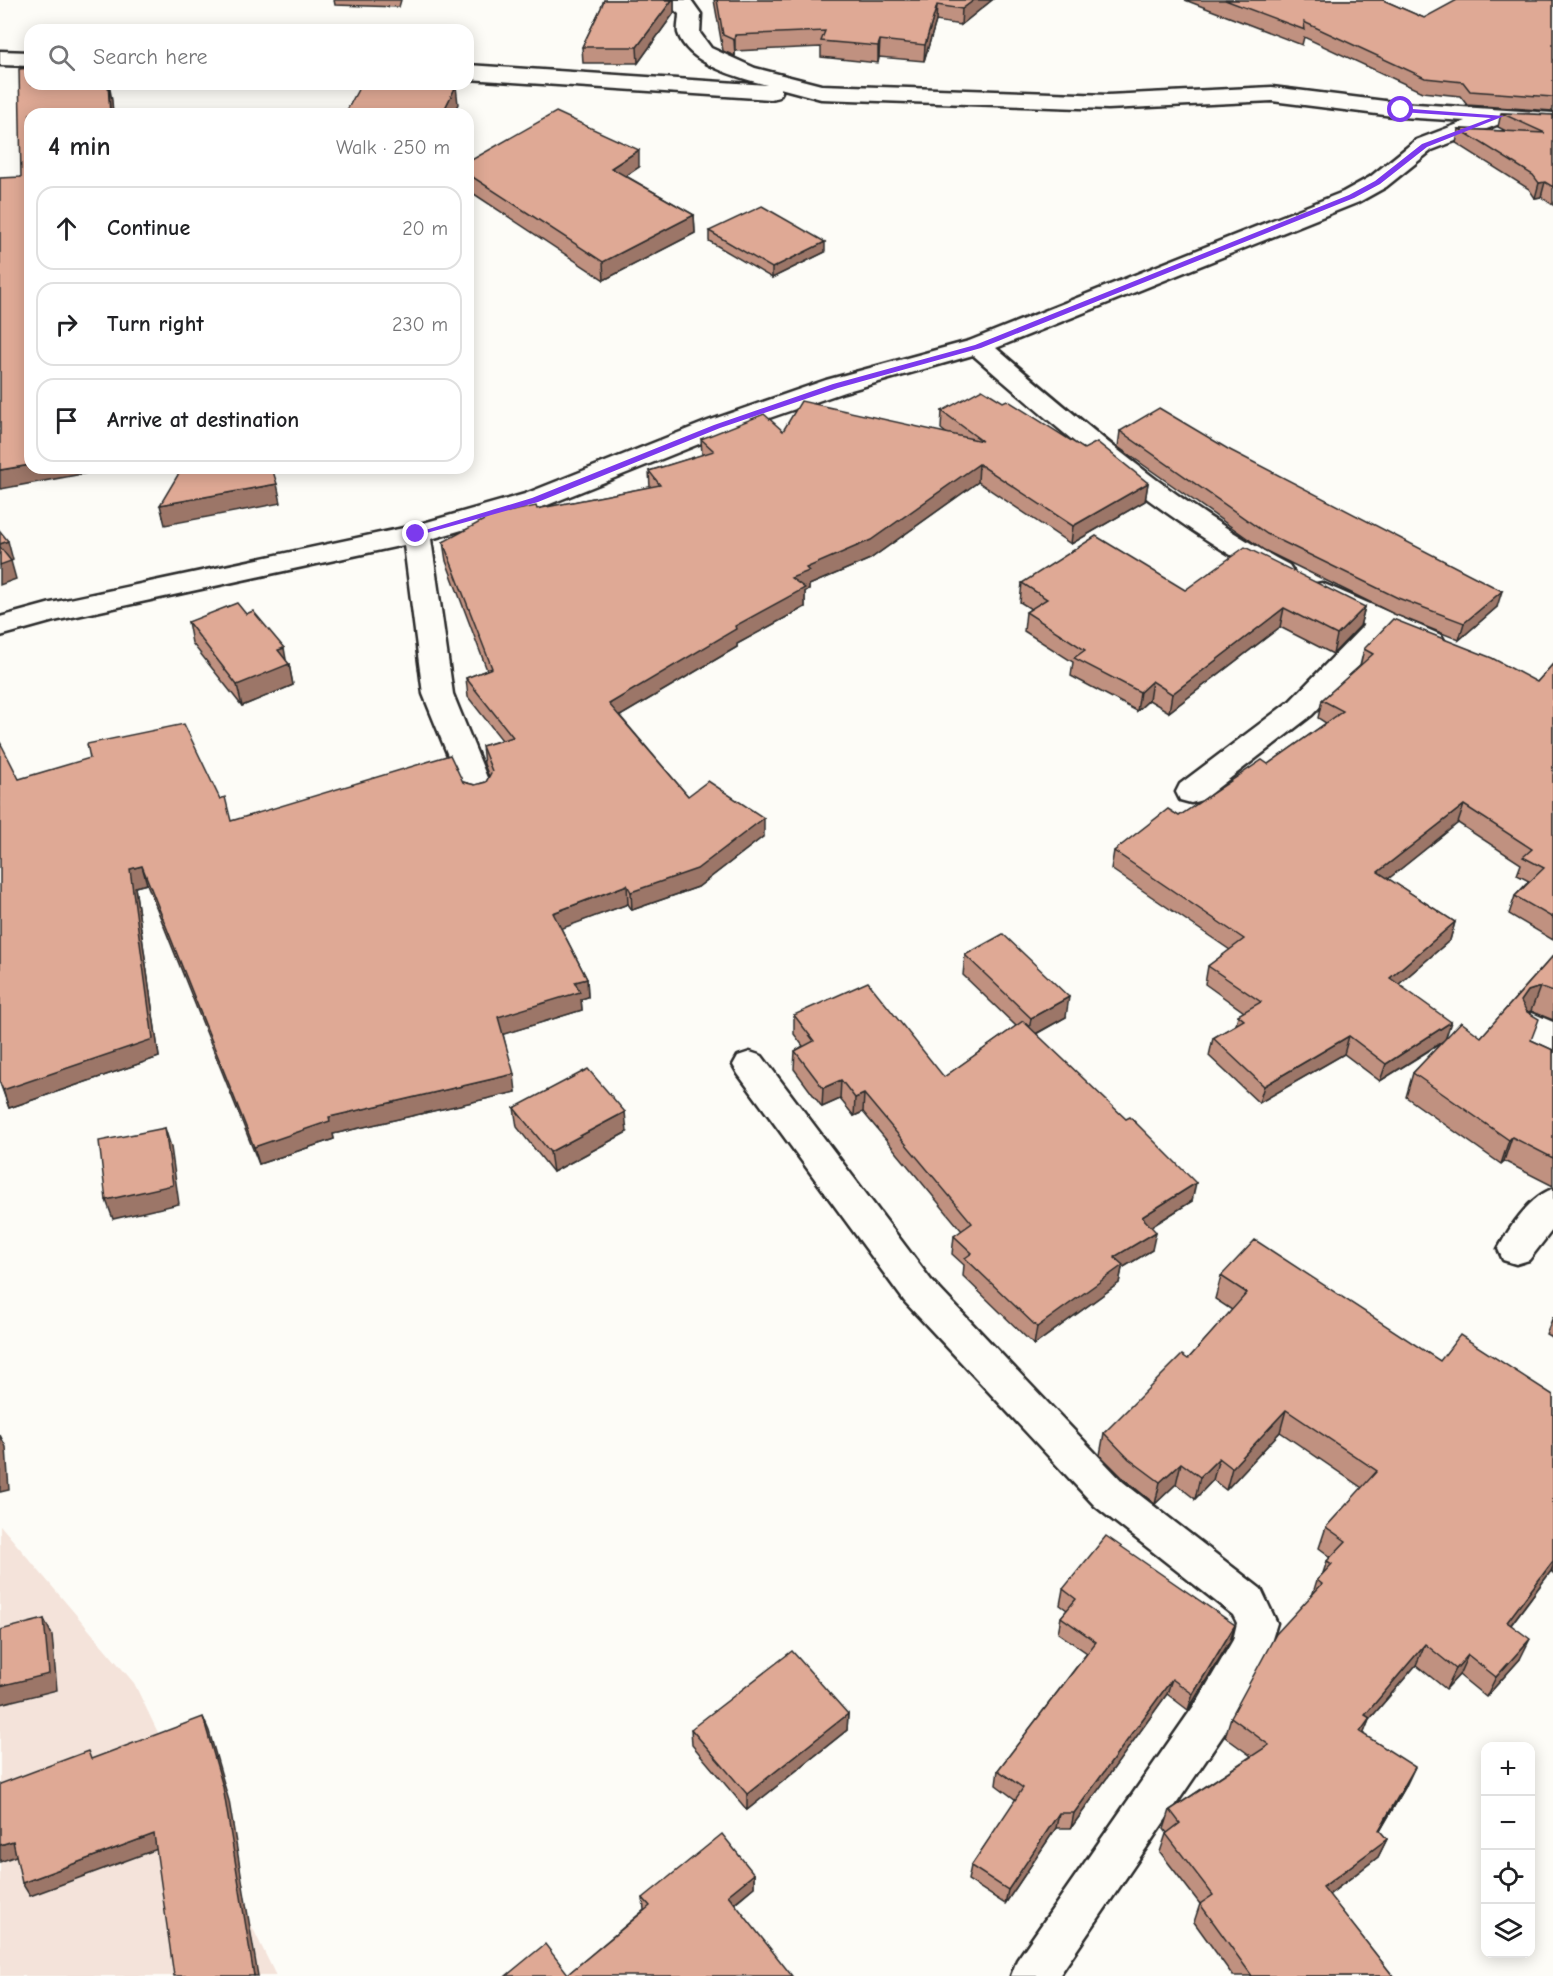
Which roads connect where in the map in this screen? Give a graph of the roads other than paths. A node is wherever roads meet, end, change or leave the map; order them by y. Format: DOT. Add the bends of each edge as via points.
graph roads {
  1 [pos="674,0"];
  2 [pos="0,58"];
  3 [pos="24,59"];
  4 [pos="474,72"];
  5 [pos="821,92"];
  6 [pos="1501,116"];
  7 [pos="1553,120"];
  8 [pos="978,346"];
  9 [pos="416,534"];
  10 [pos="1383,622"];
  11 [pos="0,627"];
  12 [pos="1459,653"];
  13 [pos="477,790"];
  14 [pos="1191,792"];
  15 [pos="750,1065"];
  16 [pos="1553,1203"];
  17 [pos="1516,1249"];
  18 [pos="1033,1976"];
  1 -- 5 [label="street" via="690,14 689,33 703,53 747,73"];
  2 -- 3 [label="street"];
  4 -- 5 [label="street" via="756,93"];
  5 -- 6 [label="street" via="1108,102 1272,94 1401,110"];
  6 -- 7 [label="street"];
  6 -- 8 [label="street" via="1424,145 1378,182 1351,196"];
  8 -- 9 [label="street" via="835,386 717,427 535,500"];
  8 -- 10 [label="street" via="1165,500 1243,553"];
  9 -- 11 [label="street" via="51,612"];
  9 -- 13 [label="street" via="438,694"];
  10 -- 12 [label="street"];
  10 -- 14 [label="street" via="1301,708"];
  15 -- 18 [label="street" via="918,1291 1109,1494 1247,1602 1257,1623 1252,1645 1213,1714"];
  16 -- 17 [label="street"];
}
